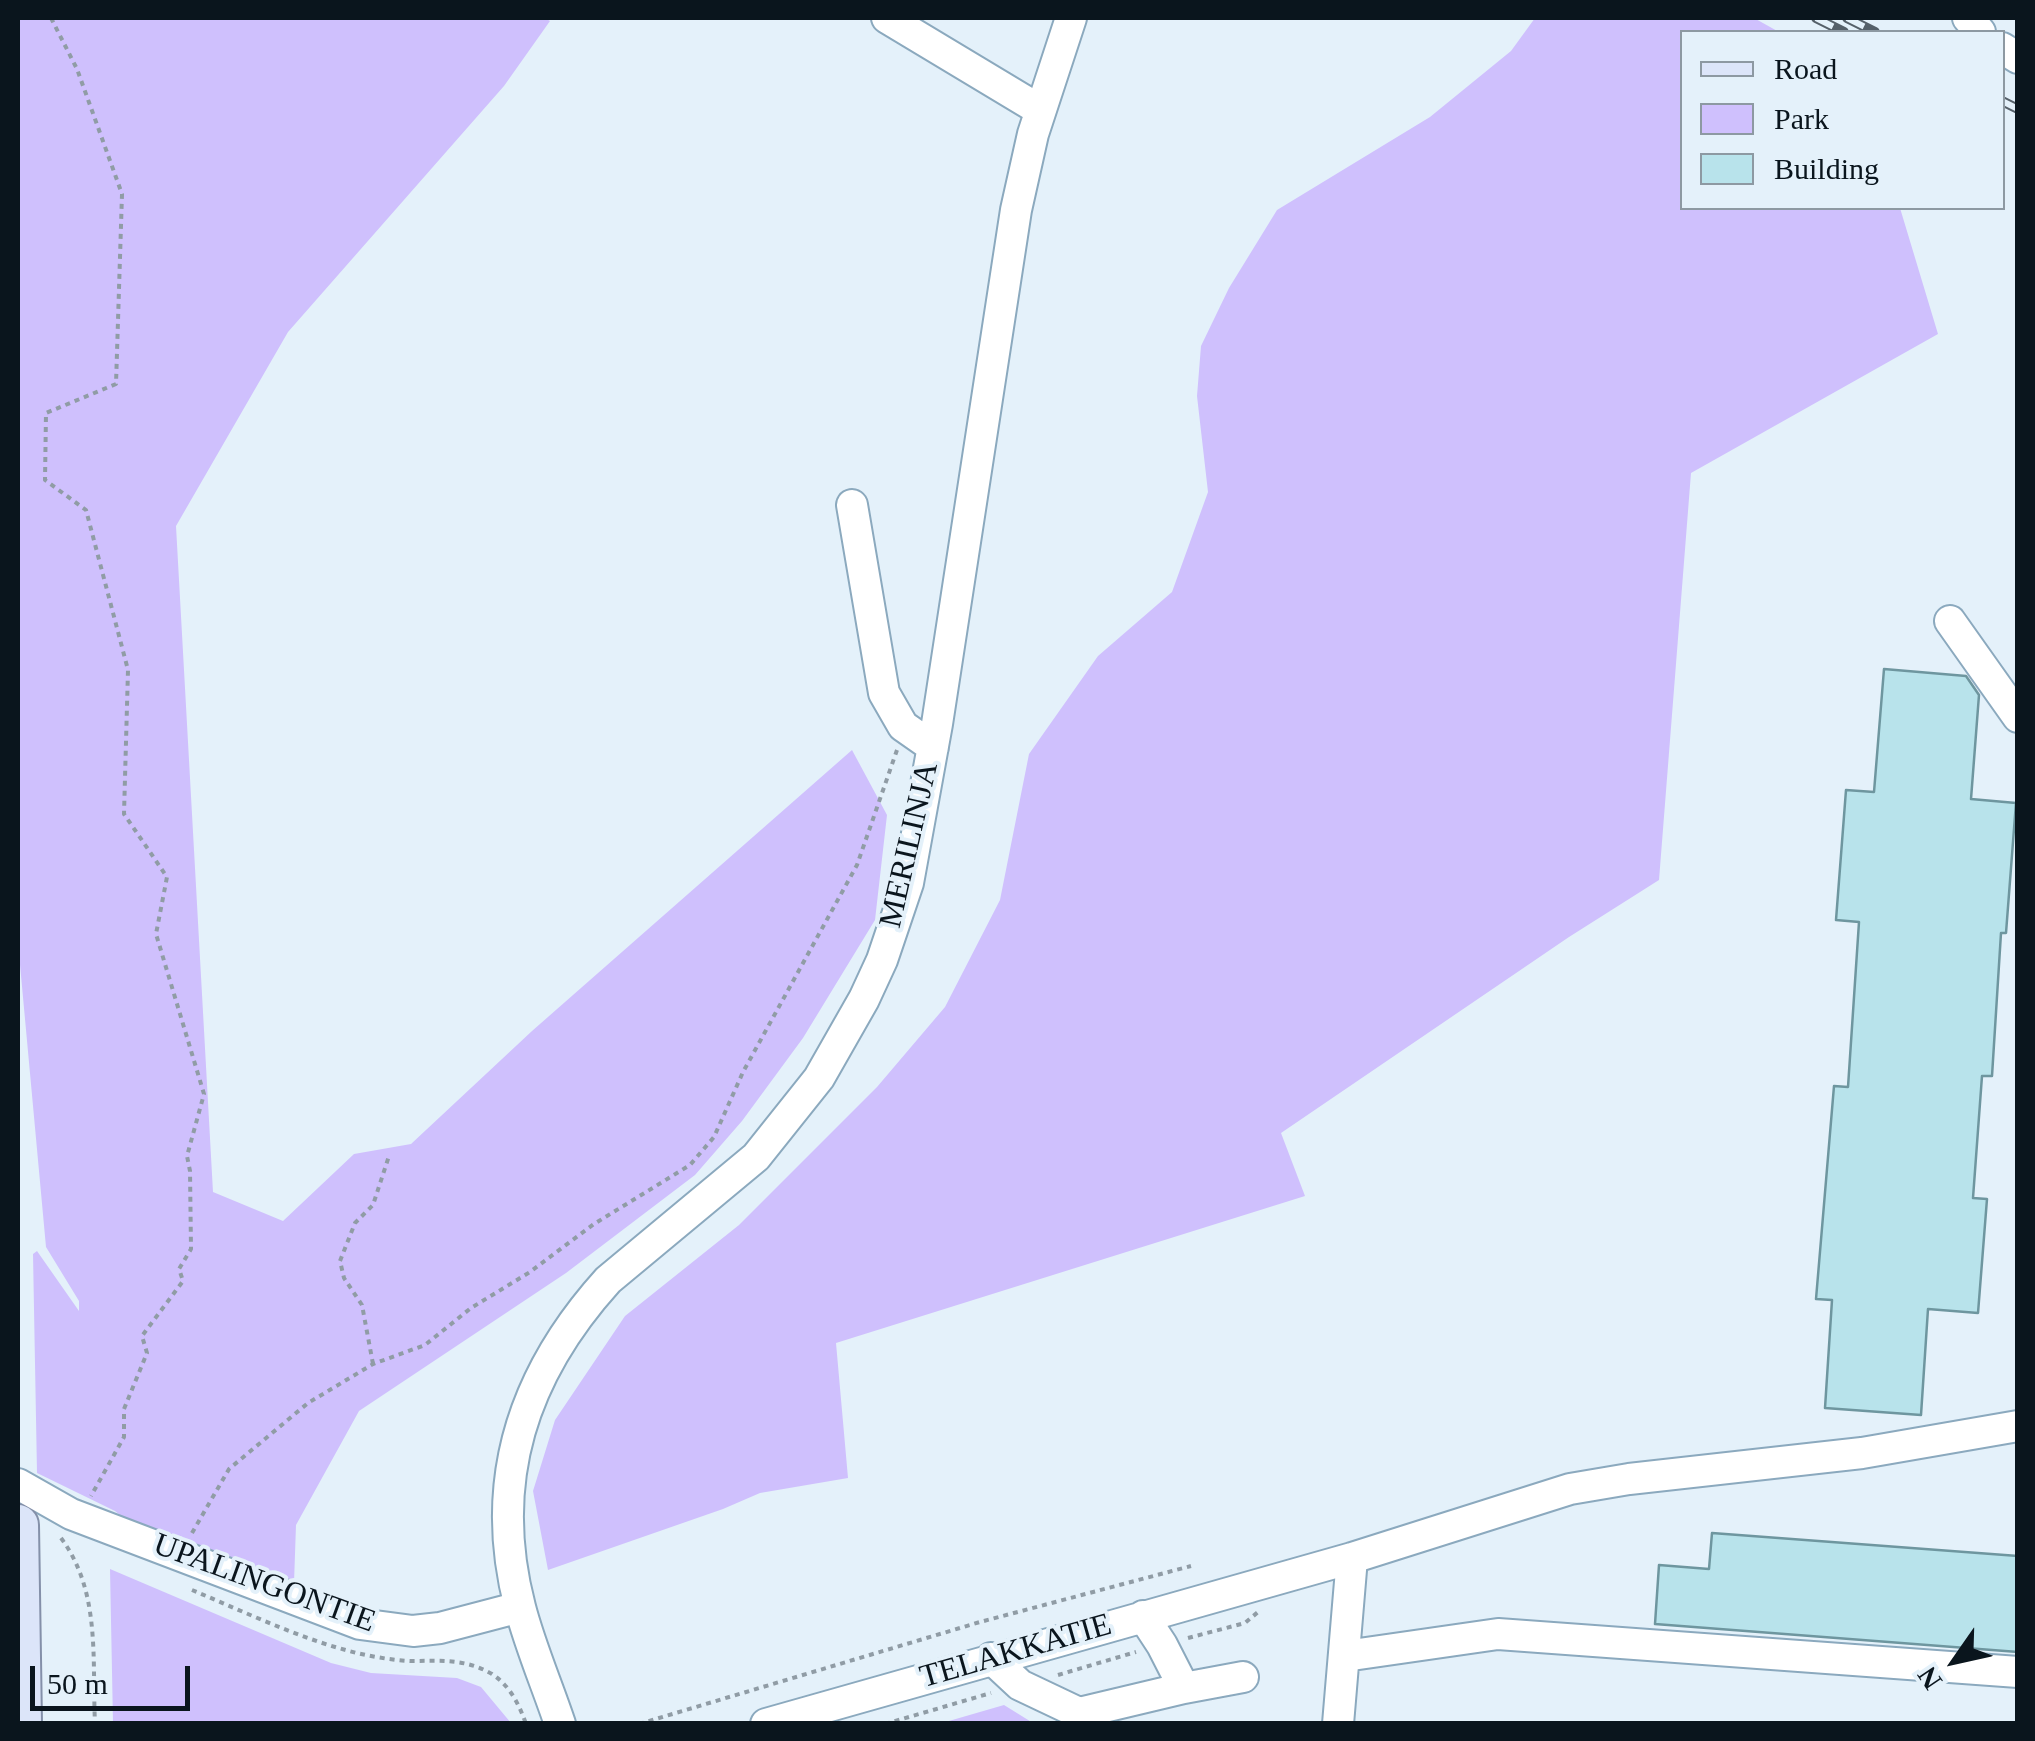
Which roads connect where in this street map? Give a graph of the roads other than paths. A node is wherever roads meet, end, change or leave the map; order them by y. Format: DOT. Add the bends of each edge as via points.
graph roads {
  1 [pos="887,18"];
  2 [pos="1071,18"];
  3 [pos="1040,110"];
  4 [pos="852,505"];
  5 [pos="1950,621"];
  6 [pos="2018,717"];
  7 [pos="932,747"];
  8 [pos="2018,1426"];
  9 [pos="18,1484"];
  10 [pos="18,1524"];
  11 [pos="18,1554"];
  12 [pos="1352,1558"];
  13 [pos="520,1607"];
  14 [pos="1142,1616"];
  15 [pos="1345,1656"];
  16 [pos="991,1658"];
  17 [pos="2018,1672"];
  18 [pos="1243,1677"];
  19 [pos="1184,1688"];
  20 [pos="1135,1700"];
  21 [pos="21,1720"];
  22 [pos="560,1724"];
  23 [pos="766,1724"];
  24 [pos="1156,1724"];
  25 [pos="1338,1724"];
  1 -- 3 [label="street"];
  2 -- 3 [label="street, MERILINJA"];
  3 -- 7 [label="street, MERILINJA" via="1016,210"];
  4 -- 7 [label="street" via="884,693 903,726"];
  5 -- 6 [label="street"];
  7 -- 13 [label="street, MERILINJA" via="908,883 892,933 819,1078 756,1157 608,1280 548,1357 510,1477 508,1525"];
  8 -- 12 [label="street, TELAKKATIE" via="1862,1453 1570,1489"];
  9 -- 13 [label="street, UPALINGONTIE" via="65,1524 184,1556 360,1624 440,1628"];
  10 -- 11 [label="main road"];
  11 -- 21 [label="main road"];
  12 -- 14 [label="street, TELAKKATIE" via="1263,1596"];
  12 -- 15 [label="street"];
  13 -- 22 [label="street, MERILINJA"];
  14 -- 16 [label="street, TELAKKATIE"];
  14 -- 19 [label="street"];
  15 -- 17 [label="street" via="1498,1634"];
  15 -- 25 [label="street"];
  16 -- 20 [label="street" via="1020,1685 1078,1713"];
  16 -- 23 [label="street, TELAKKATIE"];
  18 -- 19 [label="street"];
  19 -- 20 [label="street"];
  20 -- 24 [label="street"];
}
